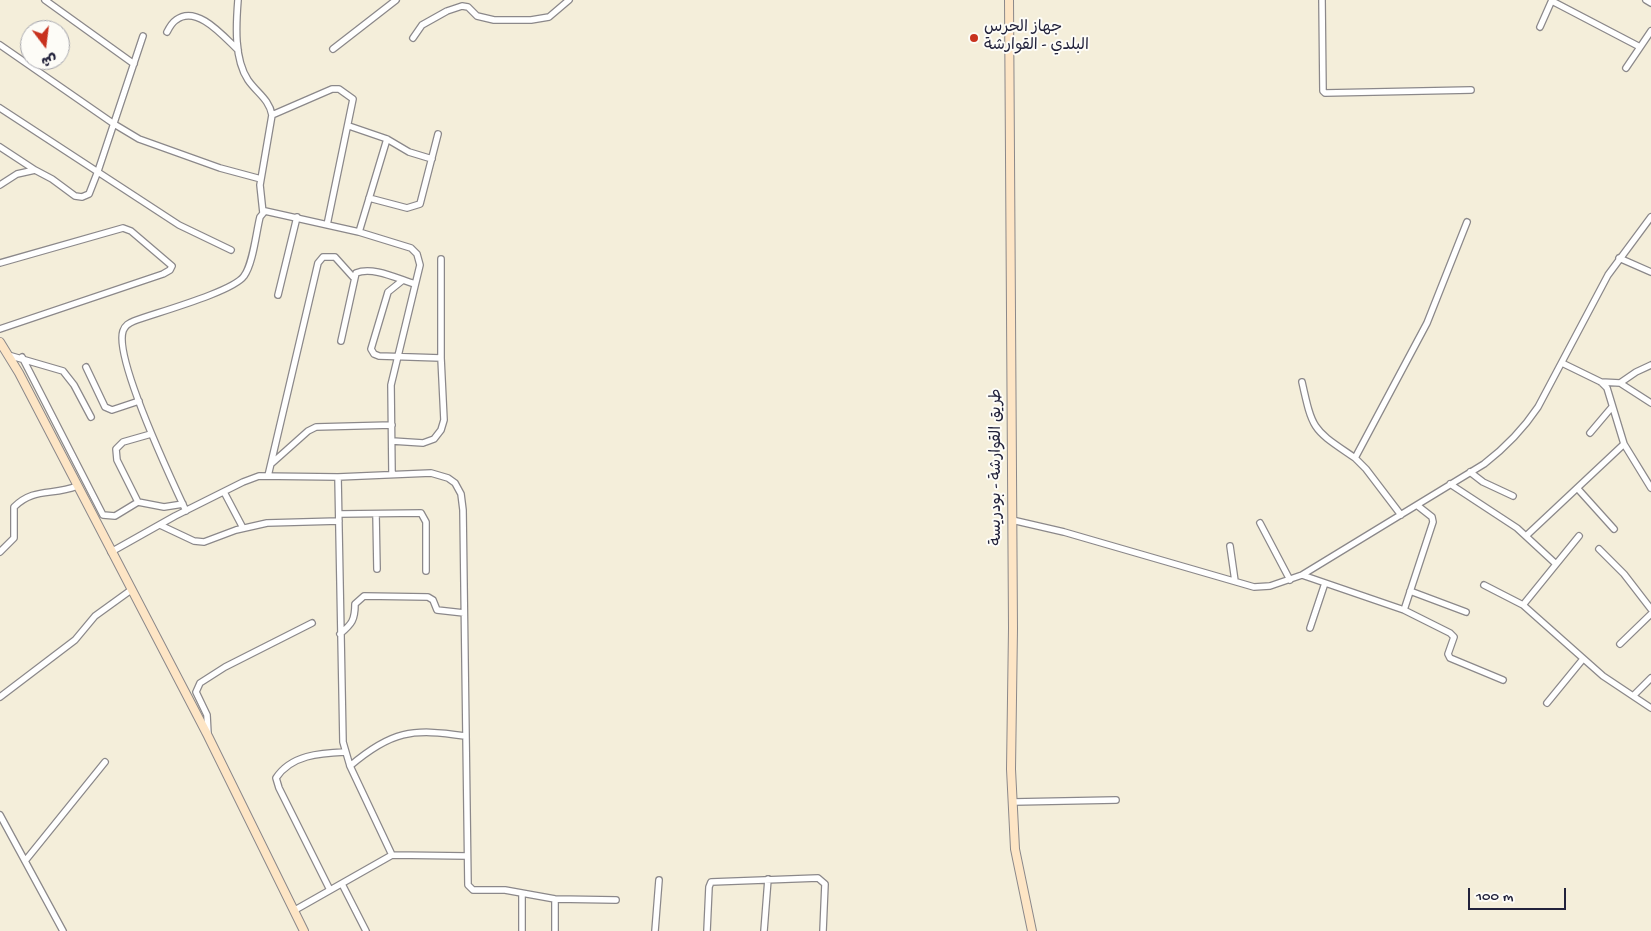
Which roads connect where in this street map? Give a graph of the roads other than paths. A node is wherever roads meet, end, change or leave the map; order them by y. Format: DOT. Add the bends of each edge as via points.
graph roads {
  1 [pos="44,0"];
  2 [pos="238,0"];
  3 [pos="396,0"];
  4 [pos="569,0"];
  5 [pos="1009,0"];
  6 [pos="1322,0"];
  7 [pos="1646,0"];
  8 [pos="1552,1"];
  9 [pos="1651,3"];
  10 [pos="1540,27"];
  11 [pos="1651,31"];
  12 [pos="167,32"];
  13 [pos="143,36"];
  14 [pos="413,38"];
  15 [pos="0,45"];
  16 [pos="1640,47"];
  17 [pos="333,49"];
  18 [pos="238,50"];
  19 [pos="134,64"];
  20 [pos="1626,68"];
  21 [pos="1471,90"];
  22 [pos="0,108"];
  23 [pos="272,115"];
  24 [pos="114,124"];
  25 [pos="349,126"];
  26 [pos="438,134"];
  27 [pos="387,139"];
  28 [pos="0,147"];
  29 [pos="432,159"];
  30 [pos="35,170"];
  31 [pos="98,171"];
  32 [pos="261,179"];
  33 [pos="0,185"];
  34 [pos="369,198"];
  35 [pos="263,213"];
  36 [pos="297,218"];
  37 [pos="1650,219"];
  38 [pos="1467,222"];
  39 [pos="327,225"];
  40 [pos="359,232"];
  41 [pos="231,250"];
  42 [pos="1619,258"];
  43 [pos="441,259"];
  44 [pos="0,263"];
  45 [pos="1651,272"];
  46 [pos="353,277"];
  47 [pos="403,280"];
  48 [pos="415,284"];
  49 [pos="278,296"];
  50 [pos="0,329"];
  51 [pos="341,341"];
  52 [pos="0,342"];
  53 [pos="8,355"];
  54 [pos="398,355"];
  55 [pos="22,357"];
  56 [pos="441,358"];
  57 [pos="1562,363"];
  58 [pos="1651,365"];
  59 [pos="86,366"];
  60 [pos="1302,382"];
  61 [pos="1601,382"];
  62 [pos="1620,383"];
  63 [pos="139,400"];
  64 [pos="1651,404"];
  65 [pos="1612,407"];
  66 [pos="90,417"];
  67 [pos="392,426"];
  68 [pos="58,429"];
  69 [pos="50,433"];
  70 [pos="151,434"];
  71 [pos="1590,434"];
  72 [pos="392,441"];
  73 [pos="1624,444"];
  74 [pos="1355,458"];
  75 [pos="271,464"];
  76 [pos="1470,472"];
  77 [pos="392,473"];
  78 [pos="268,476"];
  79 [pos="338,477"];
  80 [pos="1450,484"];
  81 [pos="77,486"];
  82 [pos="1651,488"];
  83 [pos="1578,489"];
  84 [pos="224,492"];
  85 [pos="1513,496"];
  86 [pos="138,502"];
  87 [pos="183,504"];
  88 [pos="1418,506"];
  89 [pos="186,511"];
  90 [pos="340,514"];
  91 [pos="376,514"];
  92 [pos="1400,515"];
  93 [pos="1012,520"];
  94 [pos="339,521"];
  95 [pos="1260,523"];
  96 [pos="160,525"];
  97 [pos="243,528"];
  98 [pos="1614,530"];
  99 [pos="1526,536"];
  100 [pos="1579,536"];
  101 [pos="1230,546"];
  102 [pos="1599,549"];
  103 [pos="0,552"];
  104 [pos="111,552"];
  105 [pos="1556,564"];
  106 [pos="377,568"];
  107 [pos="426,571"];
  108 [pos="1302,575"];
  109 [pos="1236,580"];
  110 [pos="1290,580"];
  111 [pos="1325,583"];
  112 [pos="1484,586"];
  113 [pos="131,590"];
  114 [pos="1410,591"];
  115 [pos="1523,605"];
  116 [pos="1651,609"];
  117 [pos="1404,610"];
  118 [pos="1466,612"];
  119 [pos="464,613"];
  120 [pos="1651,614"];
  121 [pos="312,624"];
  122 [pos="1310,628"];
  123 [pos="340,634"];
  124 [pos="1620,644"];
  125 [pos="1583,659"];
  126 [pos="1651,678"];
  127 [pos="1503,680"];
  128 [pos="1634,695"];
  129 [pos="0,697"];
  130 [pos="1547,703"];
  131 [pos="1651,708"];
  132 [pos="208,736"];
  133 [pos="465,736"];
  134 [pos="345,752"];
  135 [pos="105,762"];
  136 [pos="350,766"];
  137 [pos="1116,800"];
  138 [pos="1013,802"];
  139 [pos="0,815"];
  140 [pos="392,855"];
  141 [pos="467,856"];
  142 [pos="25,861"];
  143 [pos="768,879"];
  144 [pos="659,880"];
  145 [pos="342,884"];
  146 [pos="330,890"];
  147 [pos="522,894"];
  148 [pos="555,899"];
  149 [pos="616,900"];
  150 [pos="295,910"];
  151 [pos="63,931"];
  152 [pos="304,931"];
  153 [pos="366,931"];
  154 [pos="522,931"];
  155 [pos="556,931"];
  156 [pos="655,931"];
  157 [pos="708,931"];
  158 [pos="764,931"];
  159 [pos="822,931"];
  160 [pos="1032,931"];
  1 -- 19 [label="street"];
  2 -- 18 [label="street"];
  3 -- 17 [label="street"];
  4 -- 14 [label="street" via="549,17 531,20 494,20 477,16 462,6 422,25"];
  5 -- 93 [label="main road, طريق القوارشة - بودريسة"];
  6 -- 21 [label="street" via="1325,93"];
  7 -- 9 [label="street"];
  8 -- 10 [label="street"];
  8 -- 16 [label="street"];
  11 -- 16 [label="street"];
  12 -- 18 [label="street" via="176,20 188,15 214,27"];
  13 -- 19 [label="street"];
  15 -- 24 [label="street"];
  16 -- 20 [label="street"];
  18 -- 23 [label="street" via="245,75 269,104"];
  19 -- 24 [label="street"];
  22 -- 31 [label="street"];
  23 -- 25 [label="street" via="336,88 353,99"];
  23 -- 32 [label="street"];
  24 -- 31 [label="street"];
  24 -- 32 [label="street" via="184,157"];
  25 -- 27 [label="street"];
  25 -- 39 [label="street"];
  26 -- 29 [label="street"];
  27 -- 29 [label="street" via="409,152"];
  27 -- 34 [label="street"];
  28 -- 30 [label="street"];
  29 -- 34 [label="street" via="420,204 407,208"];
  30 -- 31 [label="street" via="79,197 91,191"];
  30 -- 33 [label="street" via="22,172"];
  31 -- 41 [label="street" via="179,225"];
  32 -- 35 [label="street"];
  34 -- 40 [label="street"];
  35 -- 36 [label="street" via="269,211"];
  35 -- 63 [label="street" via="247,270 240,280 125,327 122,348"];
  36 -- 39 [label="street"];
  36 -- 49 [label="street"];
  37 -- 42 [label="street"];
  38 -- 74 [label="street" via="1427,323"];
  39 -- 40 [label="street"];
  40 -- 48 [label="street" via="414,250 420,265"];
  42 -- 45 [label="street"];
  42 -- 57 [label="street"];
  43 -- 56 [label="street"];
  44 -- 50 [label="street" via="123,228 131,231 172,266 163,274"];
  46 -- 47 [label="street" via="362,270"];
  46 -- 51 [label="street"];
  46 -- 75 [label="street" via="335,257 323,257 318,263"];
  47 -- 48 [label="street"];
  47 -- 54 [label="street" via="388,292 371,349 380,356"];
  48 -- 54 [label="street"];
  52 -- 53 [label="main road"];
  53 -- 55 [label="street"];
  53 -- 69 [label="main road"];
  54 -- 56 [label="street"];
  54 -- 67 [label="street" via="391,385"];
  55 -- 66 [label="street" via="63,371"];
  55 -- 68 [label="street"];
  56 -- 72 [label="street" via="444,420 441,430 434,439 423,442"];
  57 -- 61 [label="street"];
  57 -- 76 [label="street" via="1524,428 1510,444"];
  58 -- 62 [label="street"];
  59 -- 63 [label="street" via="105,407 112,410"];
  60 -- 74 [label="street" via="1313,425"];
  61 -- 62 [label="street"];
  61 -- 65 [label="street" via="1608,391"];
  62 -- 64 [label="street"];
  63 -- 70 [label="street"];
  65 -- 71 [label="street"];
  65 -- 73 [label="street"];
  67 -- 72 [label="street"];
  67 -- 75 [label="street" via="316,427"];
  68 -- 69 [label="street"];
  68 -- 86 [label="street" via="103,515 115,516"];
  69 -- 81 [label="main road"];
  70 -- 86 [label="street" via="123,442 116,449 117,460"];
  70 -- 87 [label="street"];
  72 -- 77 [label="street"];
  73 -- 82 [label="street"];
  73 -- 83 [label="street"];
  74 -- 92 [label="street"];
  75 -- 78 [label="street"];
  76 -- 80 [label="street"];
  76 -- 85 [label="street"];
  77 -- 79 [label="street"];
  77 -- 119 [label="street" via="441,475 458,488 464,510"];
  78 -- 79 [label="street"];
  78 -- 84 [label="street" via="251,478"];
  79 -- 90 [label="street"];
  80 -- 88 [label="street"];
  80 -- 99 [label="street"];
  81 -- 103 [label="street" via="22,498 14,507 14,538"];
  81 -- 104 [label="main road"];
  83 -- 98 [label="street"];
  83 -- 99 [label="street"];
  84 -- 89 [label="street"];
  84 -- 97 [label="street"];
  86 -- 87 [label="street" via="164,507"];
  87 -- 89 [label="street"];
  88 -- 92 [label="street"];
  88 -- 114 [label="street" via="1433,520"];
  89 -- 96 [label="street"];
  90 -- 91 [label="street"];
  90 -- 94 [label="street"];
  91 -- 106 [label="street"];
  91 -- 107 [label="street" via="421,513 424,516"];
  92 -- 108 [label="street"];
  93 -- 109 [label="street"];
  93 -- 138 [label="main road, طريق القوارشة - بودريسة"];
  94 -- 97 [label="street" via="266,523"];
  94 -- 123 [label="street"];
  95 -- 110 [label="street"];
  96 -- 97 [label="street" via="194,541 204,542"];
  96 -- 104 [label="street"];
  99 -- 105 [label="street"];
  100 -- 105 [label="street"];
  101 -- 109 [label="street"];
  102 -- 116 [label="street" via="1624,574"];
  104 -- 113 [label="main road"];
  105 -- 115 [label="street"];
  108 -- 110 [label="street"];
  108 -- 111 [label="street"];
  109 -- 110 [label="street" via="1254,587"];
  111 -- 117 [label="street"];
  111 -- 122 [label="street"];
  112 -- 115 [label="street"];
  113 -- 129 [label="street" via="95,616 74,640"];
  113 -- 132 [label="main road"];
  114 -- 117 [label="street"];
  114 -- 118 [label="street"];
  115 -- 125 [label="street"];
  117 -- 127 [label="street" via="1452,634 1450,658"];
  119 -- 123 [label="street" via="437,610 428,596 364,596 355,604 352,624"];
  119 -- 133 [label="street"];
  120 -- 124 [label="street"];
  121 -- 132 [label="street" via="225,667 200,683 196,692 208,720"];
  123 -- 134 [label="street"];
  125 -- 128 [label="street"];
  125 -- 130 [label="street"];
  126 -- 128 [label="street"];
  128 -- 131 [label="street"];
  132 -- 150 [label="main road"];
  133 -- 136 [label="street" via="434,732 400,734 380,742"];
  133 -- 141 [label="street"];
  134 -- 136 [label="street"];
  134 -- 146 [label="street" via="307,756 282,768 276,778"];
  135 -- 142 [label="street"];
  136 -- 140 [label="street"];
  137 -- 138 [label="street"];
  138 -- 160 [label="main road, طريق القوارشة - بودريسة" via="1015,849"];
  139 -- 142 [label="street"];
  140 -- 141 [label="street"];
  140 -- 145 [label="street"];
  141 -- 147 [label="street" via="470,889"];
  142 -- 151 [label="street"];
  143 -- 157 [label="street" via="711,882"];
  143 -- 158 [label="street"];
  143 -- 159 [label="street" via="818,878 824,881"];
  144 -- 156 [label="street"];
  145 -- 146 [label="street"];
  145 -- 153 [label="street"];
  146 -- 150 [label="street"];
  147 -- 148 [label="street"];
  147 -- 154 [label="street"];
  148 -- 149 [label="street"];
  148 -- 155 [label="street"];
  150 -- 152 [label="main road"];
}
